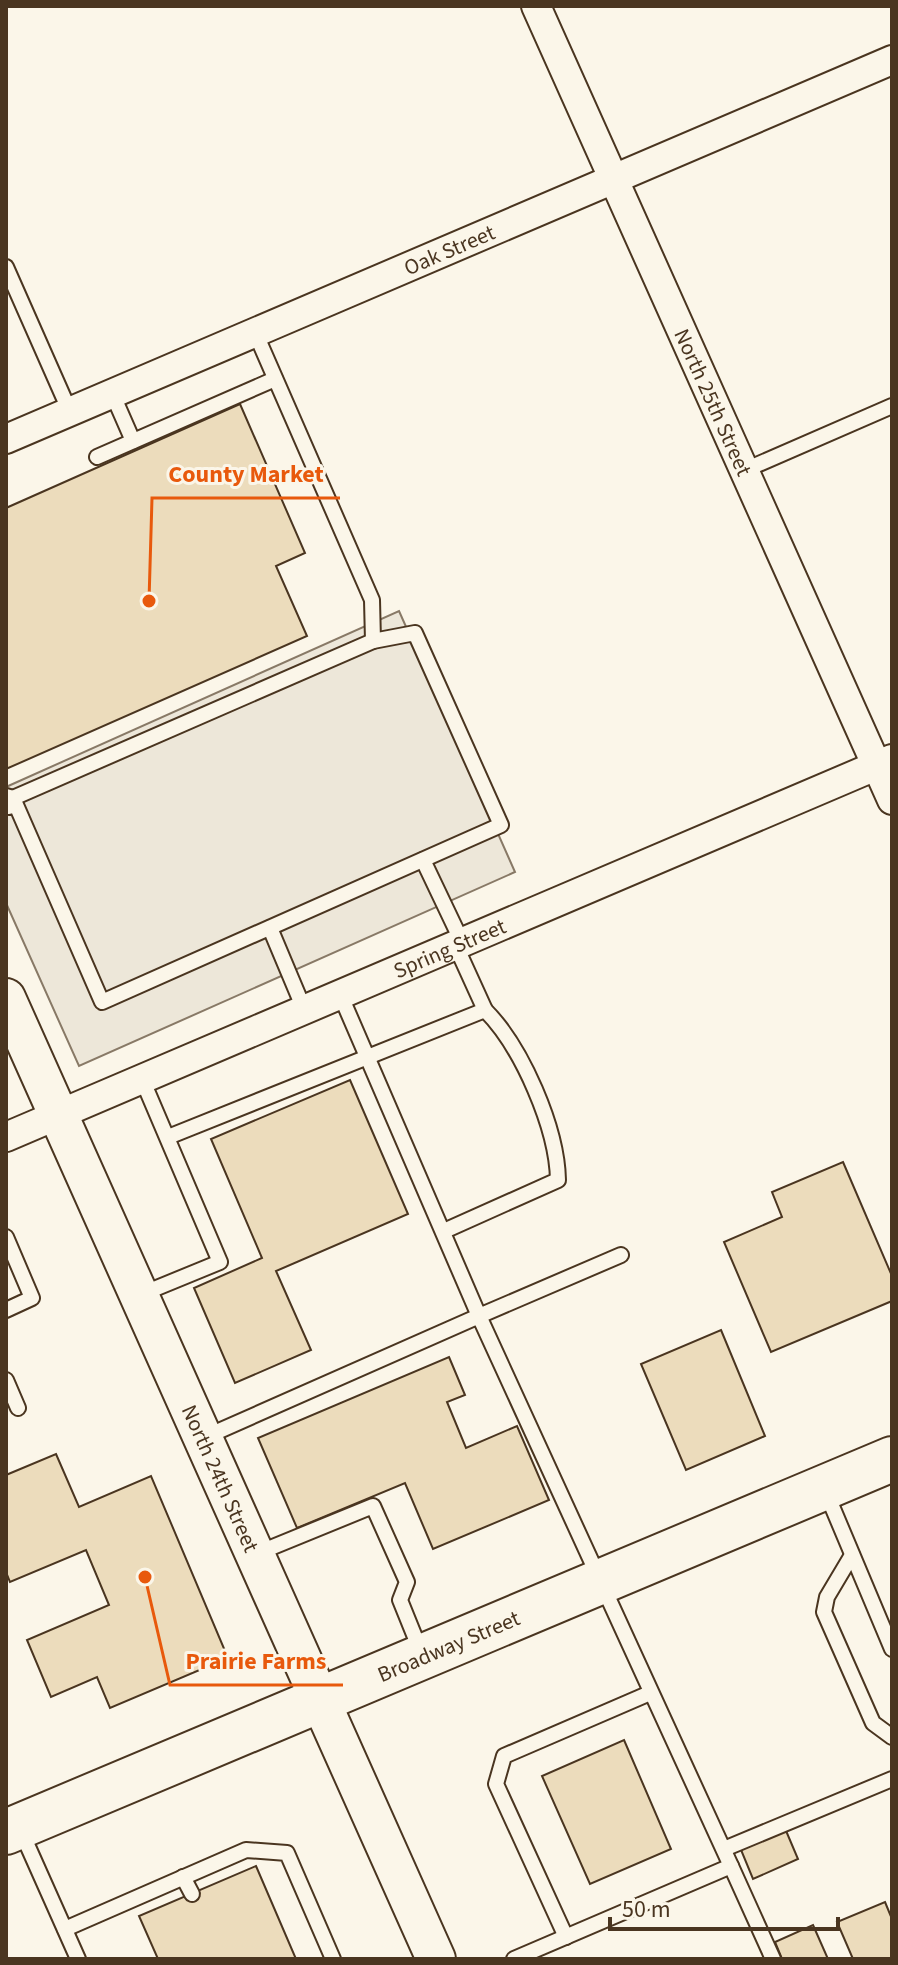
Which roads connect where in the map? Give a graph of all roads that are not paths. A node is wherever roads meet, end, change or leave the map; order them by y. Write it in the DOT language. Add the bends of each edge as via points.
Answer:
graph roads {
  1 [pos="536,6"];
  2 [pos="892,60"];
  3 [pos="614,178"];
  4 [pos="6,267"];
  5 [pos="255,332"];
  6 [pos="275,379"];
  7 [pos="112,393"];
  8 [pos="892,406"];
  9 [pos="70,412"];
  10 [pos="6,439"];
  11 [pos="133,441"];
  12 [pos="97,457"];
  13 [pos="745,470"];
  14 [pos="373,641"];
  15 [pos="884,762"];
  16 [pos="892,800"];
  17 [pos="8,801"];
  18 [pos="423,860"];
  19 [pos="270,928"];
  20 [pos="459,943"];
  21 [pos="340,994"];
  22 [pos="6,998"];
  23 [pos="304,1009"];
  24 [pos="485,1010"];
  25 [pos="366,1055"];
  26 [pos="142,1079"];
  27 [pos="58,1114"];
  28 [pos="6,1137"];
  29 [pos="168,1137"];
  30 [pos="444,1231"];
  31 [pos="6,1237"];
  32 [pos="621,1255"];
  33 [pos="139,1296"];
  34 [pos="6,1310"];
  35 [pos="479,1316"];
  36 [pos="6,1380"];
  37 [pos="18,1408"];
  38 [pos="203,1439"];
  39 [pos="892,1459"];
  40 [pos="824,1488"];
  41 [pos="254,1554"];
  42 [pos="852,1555"];
  43 [pos="600,1582"];
  44 [pos="892,1649"];
  45 [pos="423,1656"];
  46 [pos="650,1693"];
  47 [pos="319,1700"];
  48 [pos="892,1737"];
  49 [pos="892,1779"];
  50 [pos="13,1830"];
  51 [pos="724,1849"];
  52 [pos="731,1866"];
  53 [pos="183,1877"];
  54 [pos="192,1894"];
  55 [pos="65,1929"];
  56 [pos="566,1937"];
  57 [pos="428,1957"];
  58 [pos="78,1959"];
  59 [pos="333,1959"];
  60 [pos="514,1959"];
  61 [pos="773,1959"];
  1 -- 3 [label="street, North 25th Street"];
  2 -- 3 [label="street, Oak Street"];
  3 -- 5 [label="street, Oak Street"];
  3 -- 13 [label="street, North 25th Street"];
  4 -- 9 [label="lane"];
  5 -- 6 [label="lane"];
  5 -- 7 [label="street, Oak Street"];
  6 -- 11 [label="lane"];
  6 -- 14 [label="lane" via="372,600"];
  7 -- 9 [label="street, Oak Street"];
  7 -- 11 [label="lane"];
  8 -- 13 [label="lane"];
  9 -- 10 [label="street, Oak Street"];
  11 -- 12 [label="lane"];
  13 -- 15 [label="street, North 25th Street"];
  14 -- 17 [label="lane"];
  14 -- 18 [label="lane" via="415,633 501,825"];
  15 -- 16 [label="street, North 25th Street"];
  15 -- 20 [label="street, Spring Street"];
  17 -- 19 [label="lane" via="102,1002"];
  18 -- 19 [label="lane"];
  18 -- 20 [label="lane"];
  19 -- 23 [label="lane"];
  20 -- 21 [label="street, Spring Street"];
  20 -- 24 [label="lane"];
  21 -- 23 [label="street, Spring Street"];
  21 -- 25 [label="lane"];
  22 -- 27 [label="main road, North 24th Street"];
  23 -- 26 [label="street, Spring Street"];
  24 -- 25 [label="lane" via="404,1045"];
  24 -- 30 [label="lane" via="506,1031 534,1092 557,1151 558,1180"];
  25 -- 29 [label="lane"];
  25 -- 30 [label="lane"];
  26 -- 27 [label="street, Spring Street"];
  26 -- 29 [label="lane"];
  27 -- 28 [label="street, Spring Street"];
  27 -- 33 [label="main road, North 24th Street"];
  29 -- 33 [label="lane" via="220,1262"];
  30 -- 35 [label="lane"];
  31 -- 34 [label="lane" via="32,1298"];
  32 -- 35 [label="lane"];
  33 -- 38 [label="main road, North 24th Street"];
  35 -- 38 [label="lane"];
  35 -- 43 [label="lane"];
  36 -- 37 [label="lane"];
  38 -- 41 [label="main road, North 24th Street"];
  39 -- 40 [label="main road, Broadway Street"];
  40 -- 42 [label="lane"];
  40 -- 43 [label="main road, Broadway Street"];
  41 -- 45 [label="lane" via="373,1506 407,1582 400,1600"];
  41 -- 47 [label="main road, North 24th Street"];
  42 -- 44 [label="lane"];
  42 -- 48 [label="lane" via="824,1612 873,1723"];
  43 -- 45 [label="main road, Broadway Street"];
  43 -- 46 [label="lane"];
  45 -- 47 [label="main road, Broadway Street"];
  46 -- 51 [label="lane"];
  46 -- 56 [label="lane" via="504,1756 496,1784"];
  47 -- 50 [label="main road, Broadway Street"];
  47 -- 57 [label="main road, North 24th Street"];
  49 -- 51 [label="lane"];
  50 -- 55 [label="lane"];
  51 -- 52 [label="lane"];
  52 -- 56 [label="lane"];
  52 -- 61 [label="lane"];
  53 -- 54 [label="lane"];
  53 -- 55 [label="lane"];
  53 -- 59 [label="lane" via="246,1850 287,1853"];
  55 -- 58 [label="lane"];
  56 -- 60 [label="lane"];
}
